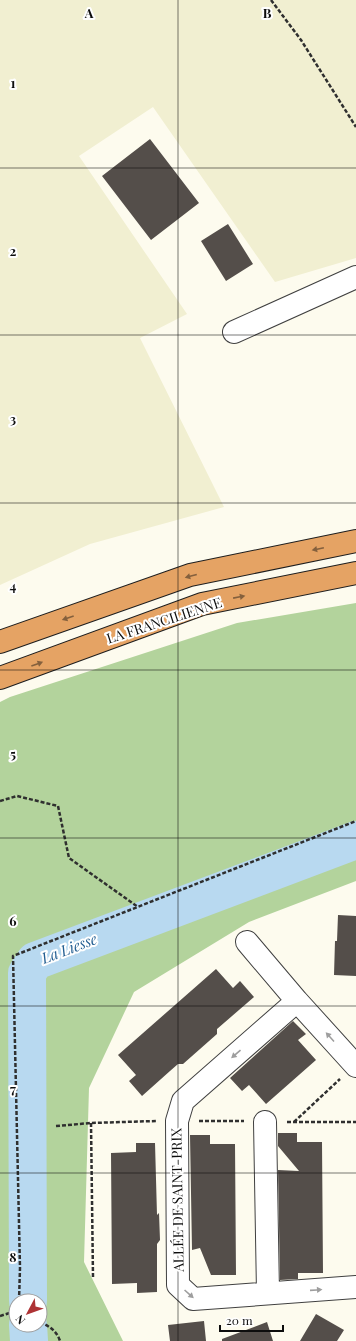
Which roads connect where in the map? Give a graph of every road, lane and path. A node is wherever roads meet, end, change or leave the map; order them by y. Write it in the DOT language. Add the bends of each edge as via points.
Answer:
graph roads {
  1 [pos="271,0"];
  2 [pos="356,127"];
  3 [pos="356,277"];
  4 [pos="234,332"];
  5 [pos="356,541"];
  6 [pos="356,573"];
  7 [pos="0,642"];
  8 [pos="0,678"];
  9 [pos="0,801"];
  10 [pos="356,821"];
  11 [pos="138,907"];
  12 [pos="247,942"];
  13 [pos="297,1001"];
  14 [pos="355,1066"];
  15 [pos="177,1121"];
  16 [pos="265,1122"];
  17 [pos="294,1122"];
  18 [pos="356,1122"];
  19 [pos="91,1123"];
  20 [pos="56,1126"];
  21 [pos="93,1277"];
  22 [pos="356,1287"];
  23 [pos="19,1293"];
  24 [pos="268,1293"];
  25 [pos="48,1326"];
  26 [pos="60,1341"];
  1 -- 2 [label="path" via="301,40"];
  3 -- 4 [label="street"];
  5 -- 7 [label="highway, one-way" via="190,575"];
  8 -- 6 [label="highway, LA FRANCILIENNE, one-way" via="202,604"];
  9 -- 11 [label="path" via="18,796 58,806 69,858"];
  10 -- 11 [label="path"];
  11 -- 23 [label="path" via="13,956"];
  12 -- 13 [label="street"];
  14 -- 13 [label="street, one-way"];
  13 -- 15 [label="street, ALLÉE DE SAINT-PRIX, one-way" via="183,1101"];
  14 -- 17 [label="path"];
  15 -- 16 [label="path"];
  15 -- 19 [label="path"];
  15 -- 24 [label="street, ALLÉE DE SAINT-PRIX, one-way" via="178,1285 193,1299"];
  16 -- 17 [label="path"];
  16 -- 24 [label="street"];
  17 -- 18 [label="path"];
  19 -- 20 [label="path"];
  19 -- 21 [label="path"];
  24 -- 22 [label="street, ALLÉE DE SAINT-PRIX, one-way"];
  25 -- 26 [label="path"];
}
